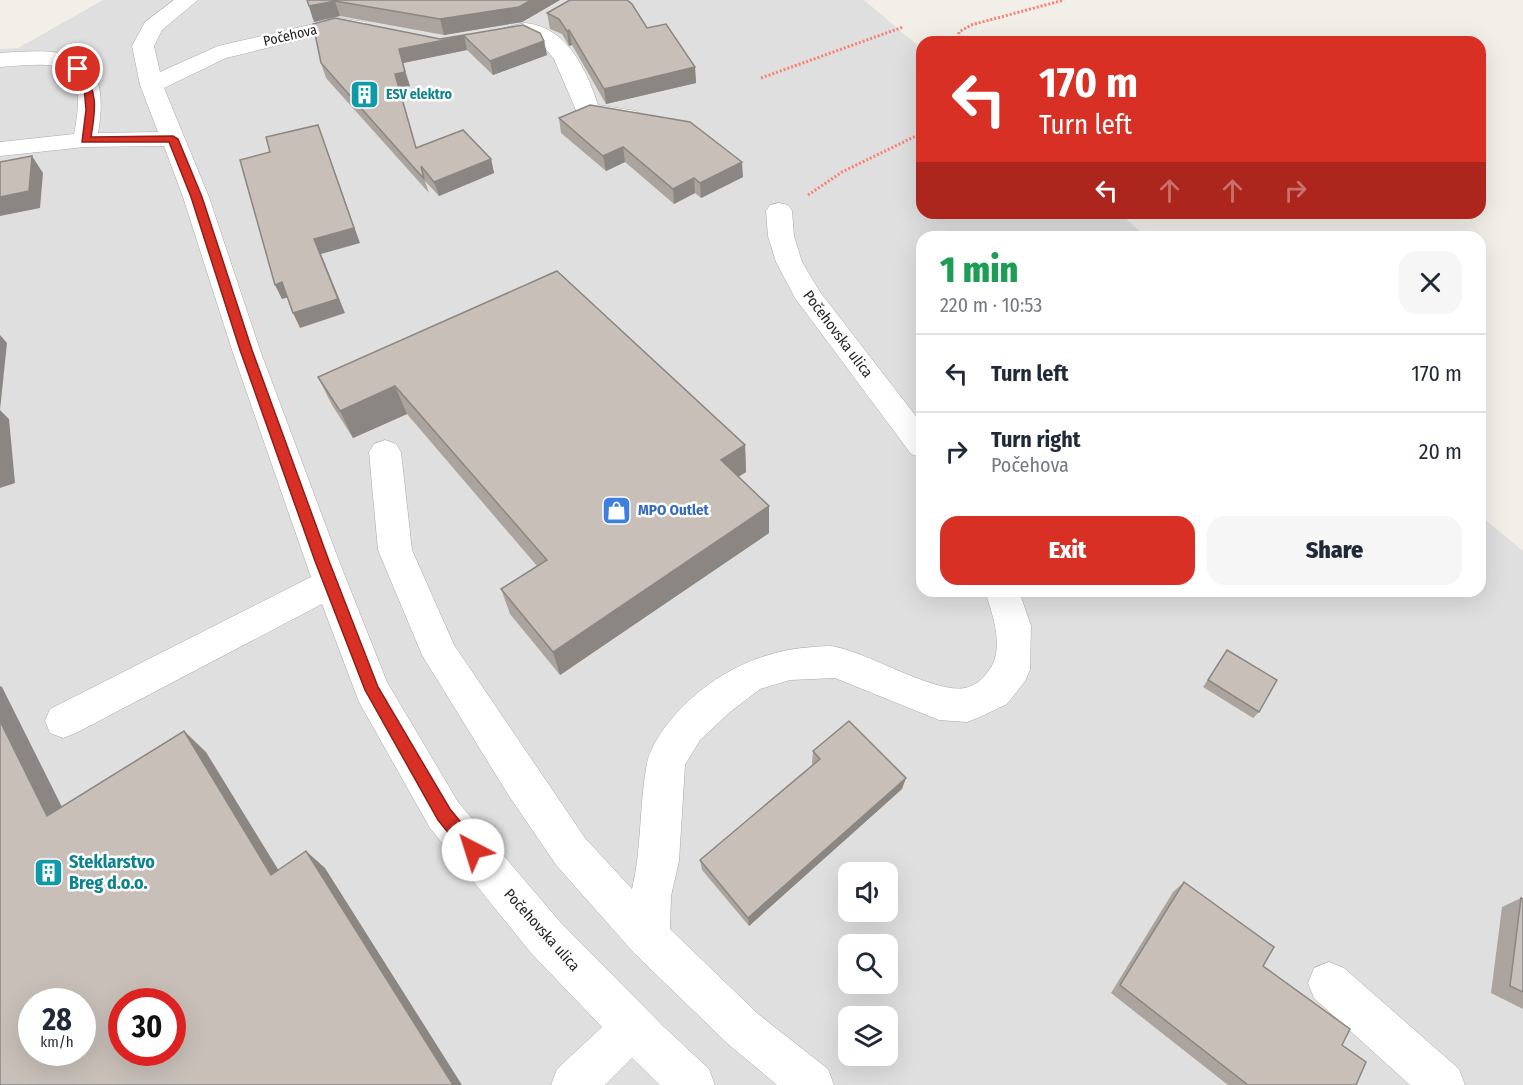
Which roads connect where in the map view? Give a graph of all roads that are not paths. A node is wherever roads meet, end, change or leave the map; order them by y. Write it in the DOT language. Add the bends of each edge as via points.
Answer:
graph roads {
  1 [pos="187,0"];
  2 [pos="377,31"];
  3 [pos="478,40"];
  4 [pos="0,60"];
  5 [pos="151,85"];
  6 [pos="638,118"];
  7 [pos="173,139"];
  8 [pos="92,140"];
  9 [pos="0,149"];
  10 [pos="779,211"];
  11 [pos="916,438"];
  12 [pos="385,452"];
  13 [pos="331,583"];
  14 [pos="1004,597"];
  15 [pos="63,721"];
  16 [pos="649,938"];
  17 [pos="1329,983"];
  18 [pos="633,1027"];
  19 [pos="573,1085"];
  20 [pos="693,1085"];
  21 [pos="812,1085"];
  22 [pos="1443,1085"];
  1 -- 5 [label="street, Počehovska ulica" via="153,27 143,46"];
  2 -- 5 [label="street, Počehova" via="340,24 312,29 218,53"];
  3 -- 6 [label="street" via="538,24 559,50 586,110"];
  4 -- 8 [label="street" via="57,58 78,69 89,86"];
  5 -- 7 [label="street, Počehovska ulica"];
  7 -- 8 [label="street"];
  7 -- 13 [label="street, Počehovska ulica"];
  8 -- 9 [label="street"];
  10 -- 11 [label="street, Počehovska ulica" via="789,262 809,298"];
  12 -- 16 [label="street" via="395,550 440,655 572,852"];
  13 -- 15 [label="street"];
  13 -- 18 [label="street, Počehovska ulica" via="372,690 444,815 546,938"];
  14 -- 16 [label="street" via="1014,626 1012,670 994,692 967,705 939,703 835,662 790,664 749,677 687,728 666,761"];
  16 -- 21 [label="street" via="743,1029"];
  17 -- 22 [label="street"];
  18 -- 19 [label="street"];
  18 -- 20 [label="street, Počehovska ulica"];
}
